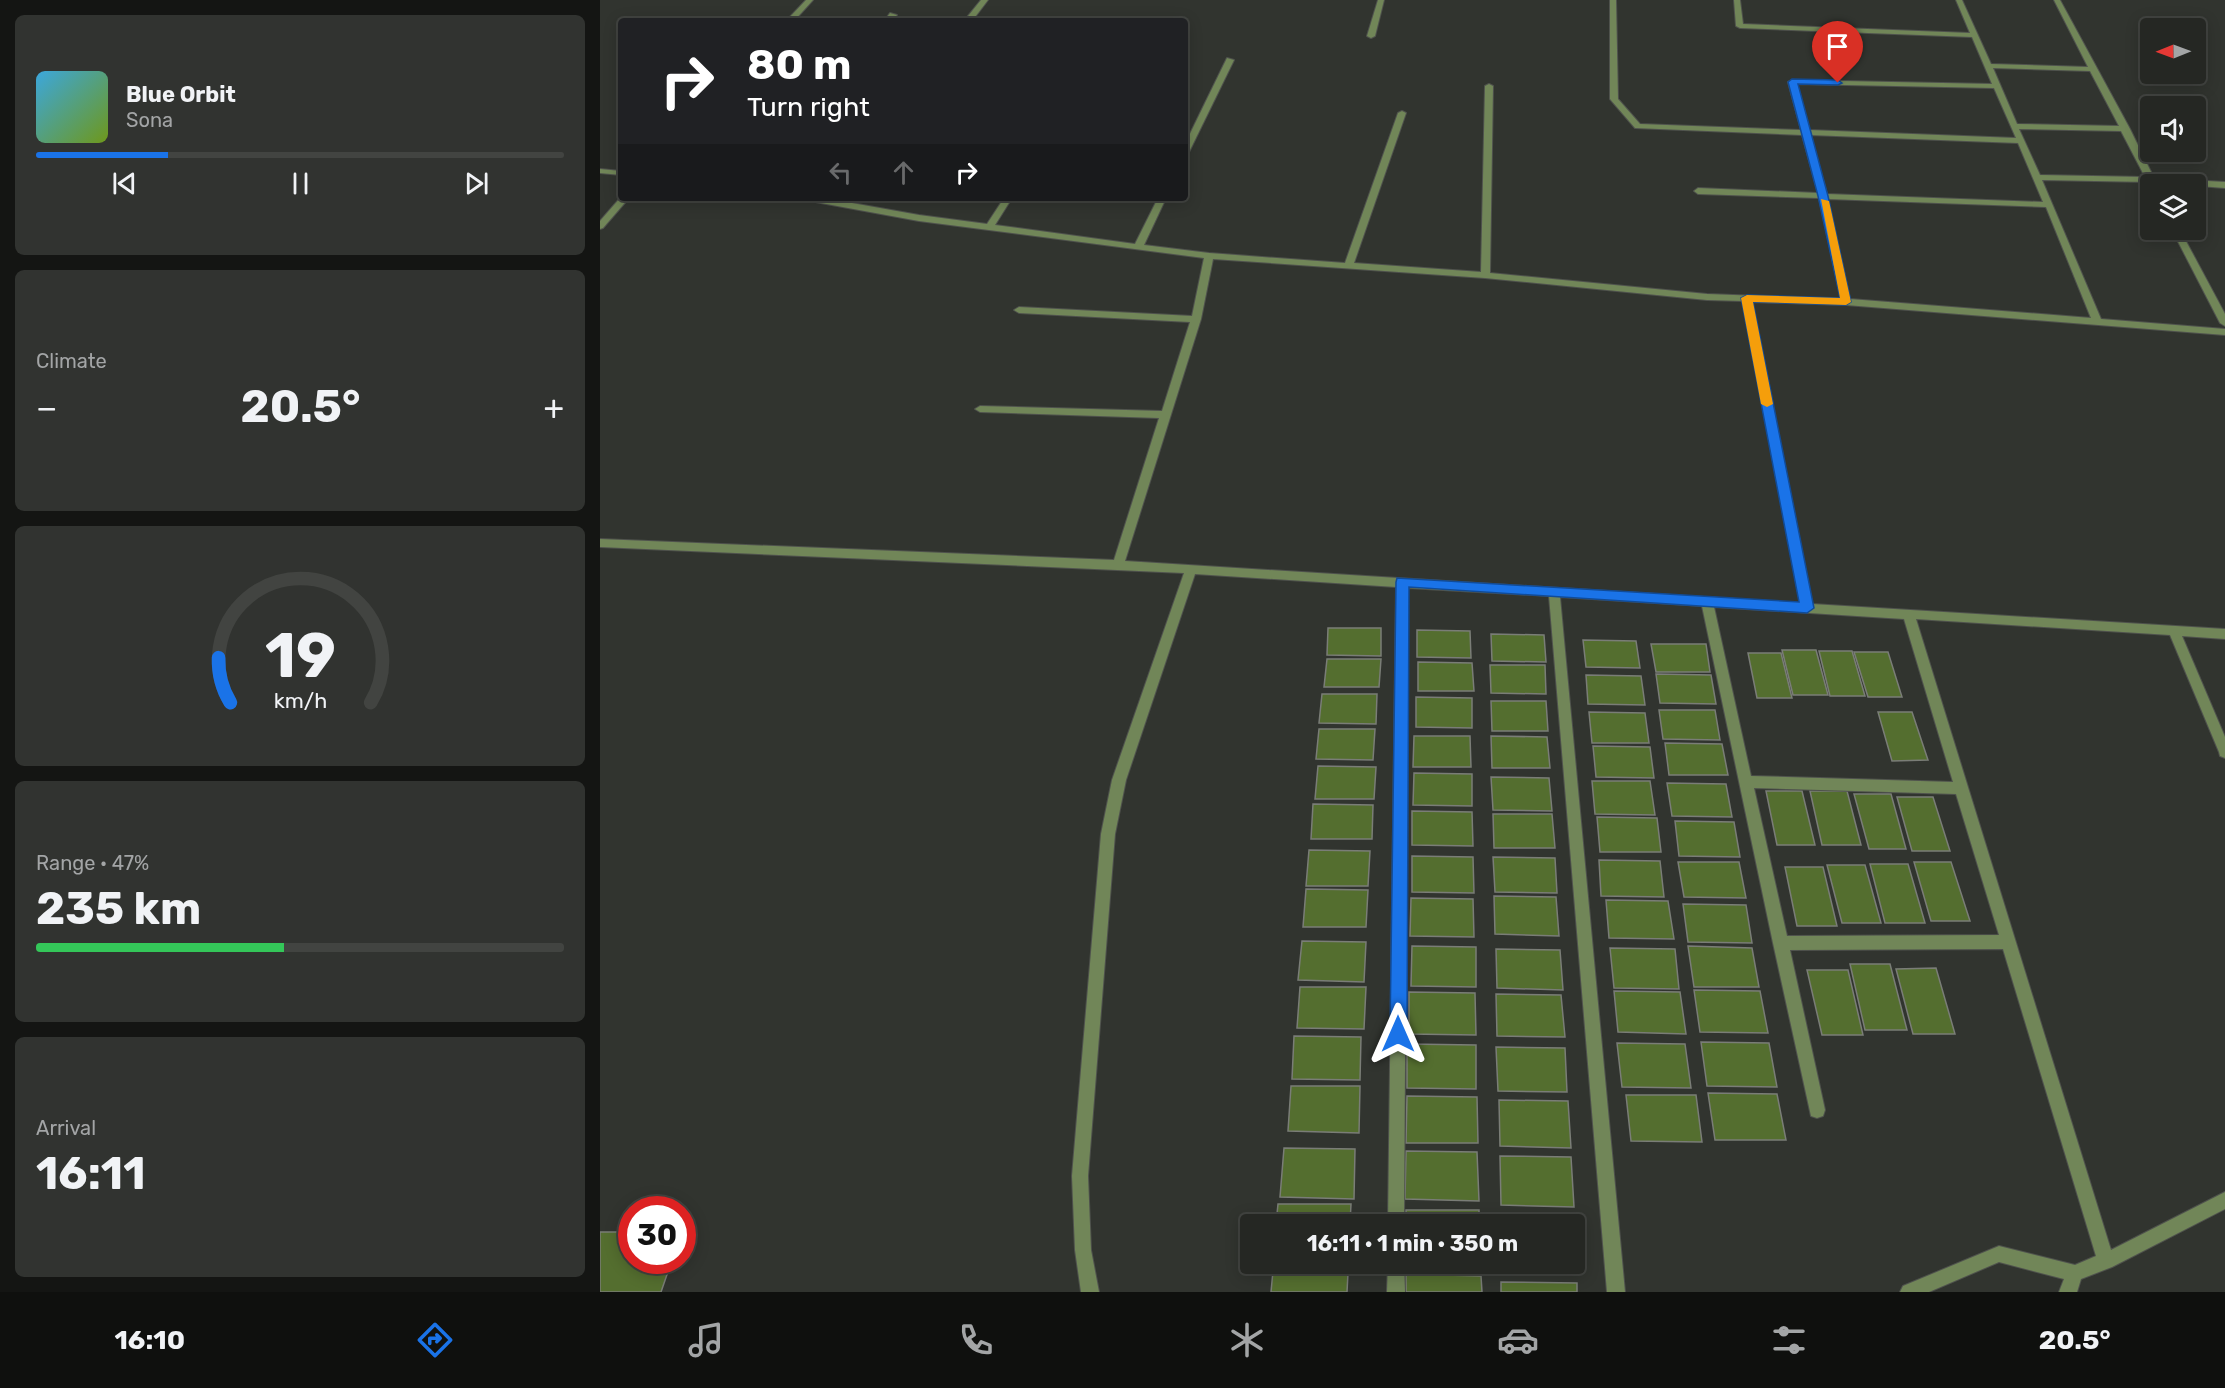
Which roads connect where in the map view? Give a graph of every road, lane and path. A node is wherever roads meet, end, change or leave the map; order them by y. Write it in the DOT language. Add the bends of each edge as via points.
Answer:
graph roads {
  1 [pos="810,0"];
  2 [pos="985,0"];
  3 [pos="1381,0"];
  4 [pos="1613,0"];
  5 [pos="1737,0"];
  6 [pos="1959,0"];
  7 [pos="2057,0"];
  8 [pos="793,18"];
  9 [pos="970,18"];
  10 [pos="1974,35"];
  11 [pos="1371,36"];
  12 [pos="1230,60"];
  13 [pos="1988,66"];
  14 [pos="2094,69"];
  15 [pos="1490,86"];
  16 [pos="1997,86"];
  17 [pos="1402,113"];
  18 [pos="2015,126"];
  19 [pos="2126,129"];
  20 [pos="1805,134"];
  21 [pos="2021,141"];
  22 [pos="1188,146"];
  23 [pos="600,171"];
  24 [pos="618,173"];
  25 [pos="2148,174"];
  26 [pos="2037,177"];
  27 [pos="2140,181"];
  28 [pos="2206,184"];
  29 [pos="2225,185"];
  30 [pos="1698,191"];
  31 [pos="1823,196"];
  32 [pos="622,201"];
  33 [pos="838,201"];
  34 [pos="1006,201"];
  35 [pos="1161,201"];
  36 [pos="2049,205"];
  37 [pos="600,226"];
  38 [pos="990,227"];
  39 [pos="2181,240"];
  40 [pos="1138,247"];
  41 [pos="1209,256"];
  42 [pos="1349,265"];
  43 [pos="1485,275"];
  44 [pos="1747,298"];
  45 [pos="1846,302"];
  46 [pos="1019,310"];
  47 [pos="1196,319"];
  48 [pos="2097,321"];
  49 [pos="2225,323"];
  50 [pos="2225,332"];
  51 [pos="980,409"];
  52 [pos="1166,415"];
  53 [pos="600,543"];
  54 [pos="1118,565"];
  55 [pos="1191,569"];
  56 [pos="1402,582"];
  57 [pos="1554,592"];
  58 [pos="1707,601"];
  59 [pos="1807,608"];
  60 [pos="1908,614"];
  61 [pos="2174,631"];
  62 [pos="2225,634"];
  63 [pos="2225,752"];
  64 [pos="1746,782"];
  65 [pos="1960,788"];
  66 [pos="2007,942"];
  67 [pos="1780,943"];
  68 [pos="1817,1110"];
  69 [pos="2225,1200"];
  70 [pos="1396,1214"];
  71 [pos="2106,1261"];
  72 [pos="2075,1273"];
  73 [pos="1396,1274"];
  74 [pos="1090,1292"];
  75 [pos="1396,1292"];
  76 [pos="1616,1292"];
  77 [pos="1909,1292"];
  78 [pos="2068,1292"];
  1 -- 8 [label="street"];
  2 -- 9 [label="street"];
  3 -- 11 [label="street"];
  4 -- 20 [label="street" via="1614,99 1638,126"];
  5 -- 10 [label="street" via="1740,26"];
  6 -- 10 [label="street"];
  7 -- 14 [label="street"];
  10 -- 13 [label="street"];
  12 -- 22 [label="street"];
  13 -- 14 [label="street"];
  13 -- 16 [label="street"];
  14 -- 19 [label="street"];
  15 -- 43 [label="street"];
  16 -- 18 [label="street"];
  16 -- 20 [label="street" via="1792,82"];
  17 -- 42 [label="street"];
  18 -- 19 [label="street"];
  18 -- 21 [label="street"];
  19 -- 25 [label="street"];
  20 -- 21 [label="street"];
  20 -- 31 [label="street"];
  21 -- 26 [label="street"];
  23 -- 24 [label="street"];
  26 -- 27 [label="street"];
  26 -- 36 [label="street"];
  28 -- 29 [label="street"];
  30 -- 31 [label="street"];
  31 -- 36 [label="street"];
  31 -- 45 [label="street"];
  32 -- 37 [label="street"];
  33 -- 38 [label="street" via="918,218"];
  34 -- 38 [label="street"];
  35 -- 40 [label="street"];
  36 -- 48 [label="street"];
  38 -- 40 [label="street"];
  39 -- 49 [label="street"];
  40 -- 41 [label="street"];
  41 -- 42 [label="street"];
  41 -- 47 [label="street"];
  42 -- 43 [label="street"];
  43 -- 44 [label="street"];
  44 -- 45 [label="street"];
  44 -- 59 [label="street"];
  45 -- 48 [label="street"];
  46 -- 47 [label="street"];
  47 -- 52 [label="street"];
  48 -- 50 [label="street"];
  51 -- 52 [label="street"];
  52 -- 54 [label="street"];
  53 -- 54 [label="street"];
  54 -- 55 [label="street"];
  55 -- 56 [label="street"];
  55 -- 74 [label="street" via="1119,780 1108,834 1080,1176 1083,1250"];
  56 -- 57 [label="street"];
  56 -- 70 [label="street"];
  57 -- 58 [label="street"];
  57 -- 76 [label="street"];
  58 -- 59 [label="street"];
  58 -- 64 [label="street"];
  59 -- 60 [label="street"];
  60 -- 61 [label="street"];
  60 -- 65 [label="street"];
  61 -- 62 [label="street"];
  61 -- 63 [label="street"];
  64 -- 65 [label="street"];
  64 -- 67 [label="street"];
  65 -- 66 [label="street"];
  66 -- 67 [label="street"];
  66 -- 71 [label="street"];
  67 -- 68 [label="street"];
  69 -- 71 [label="street"];
  71 -- 72 [label="street"];
  72 -- 77 [label="street" via="1999,1254"];
  72 -- 78 [label="street"];
  73 -- 75 [label="street"];
}
